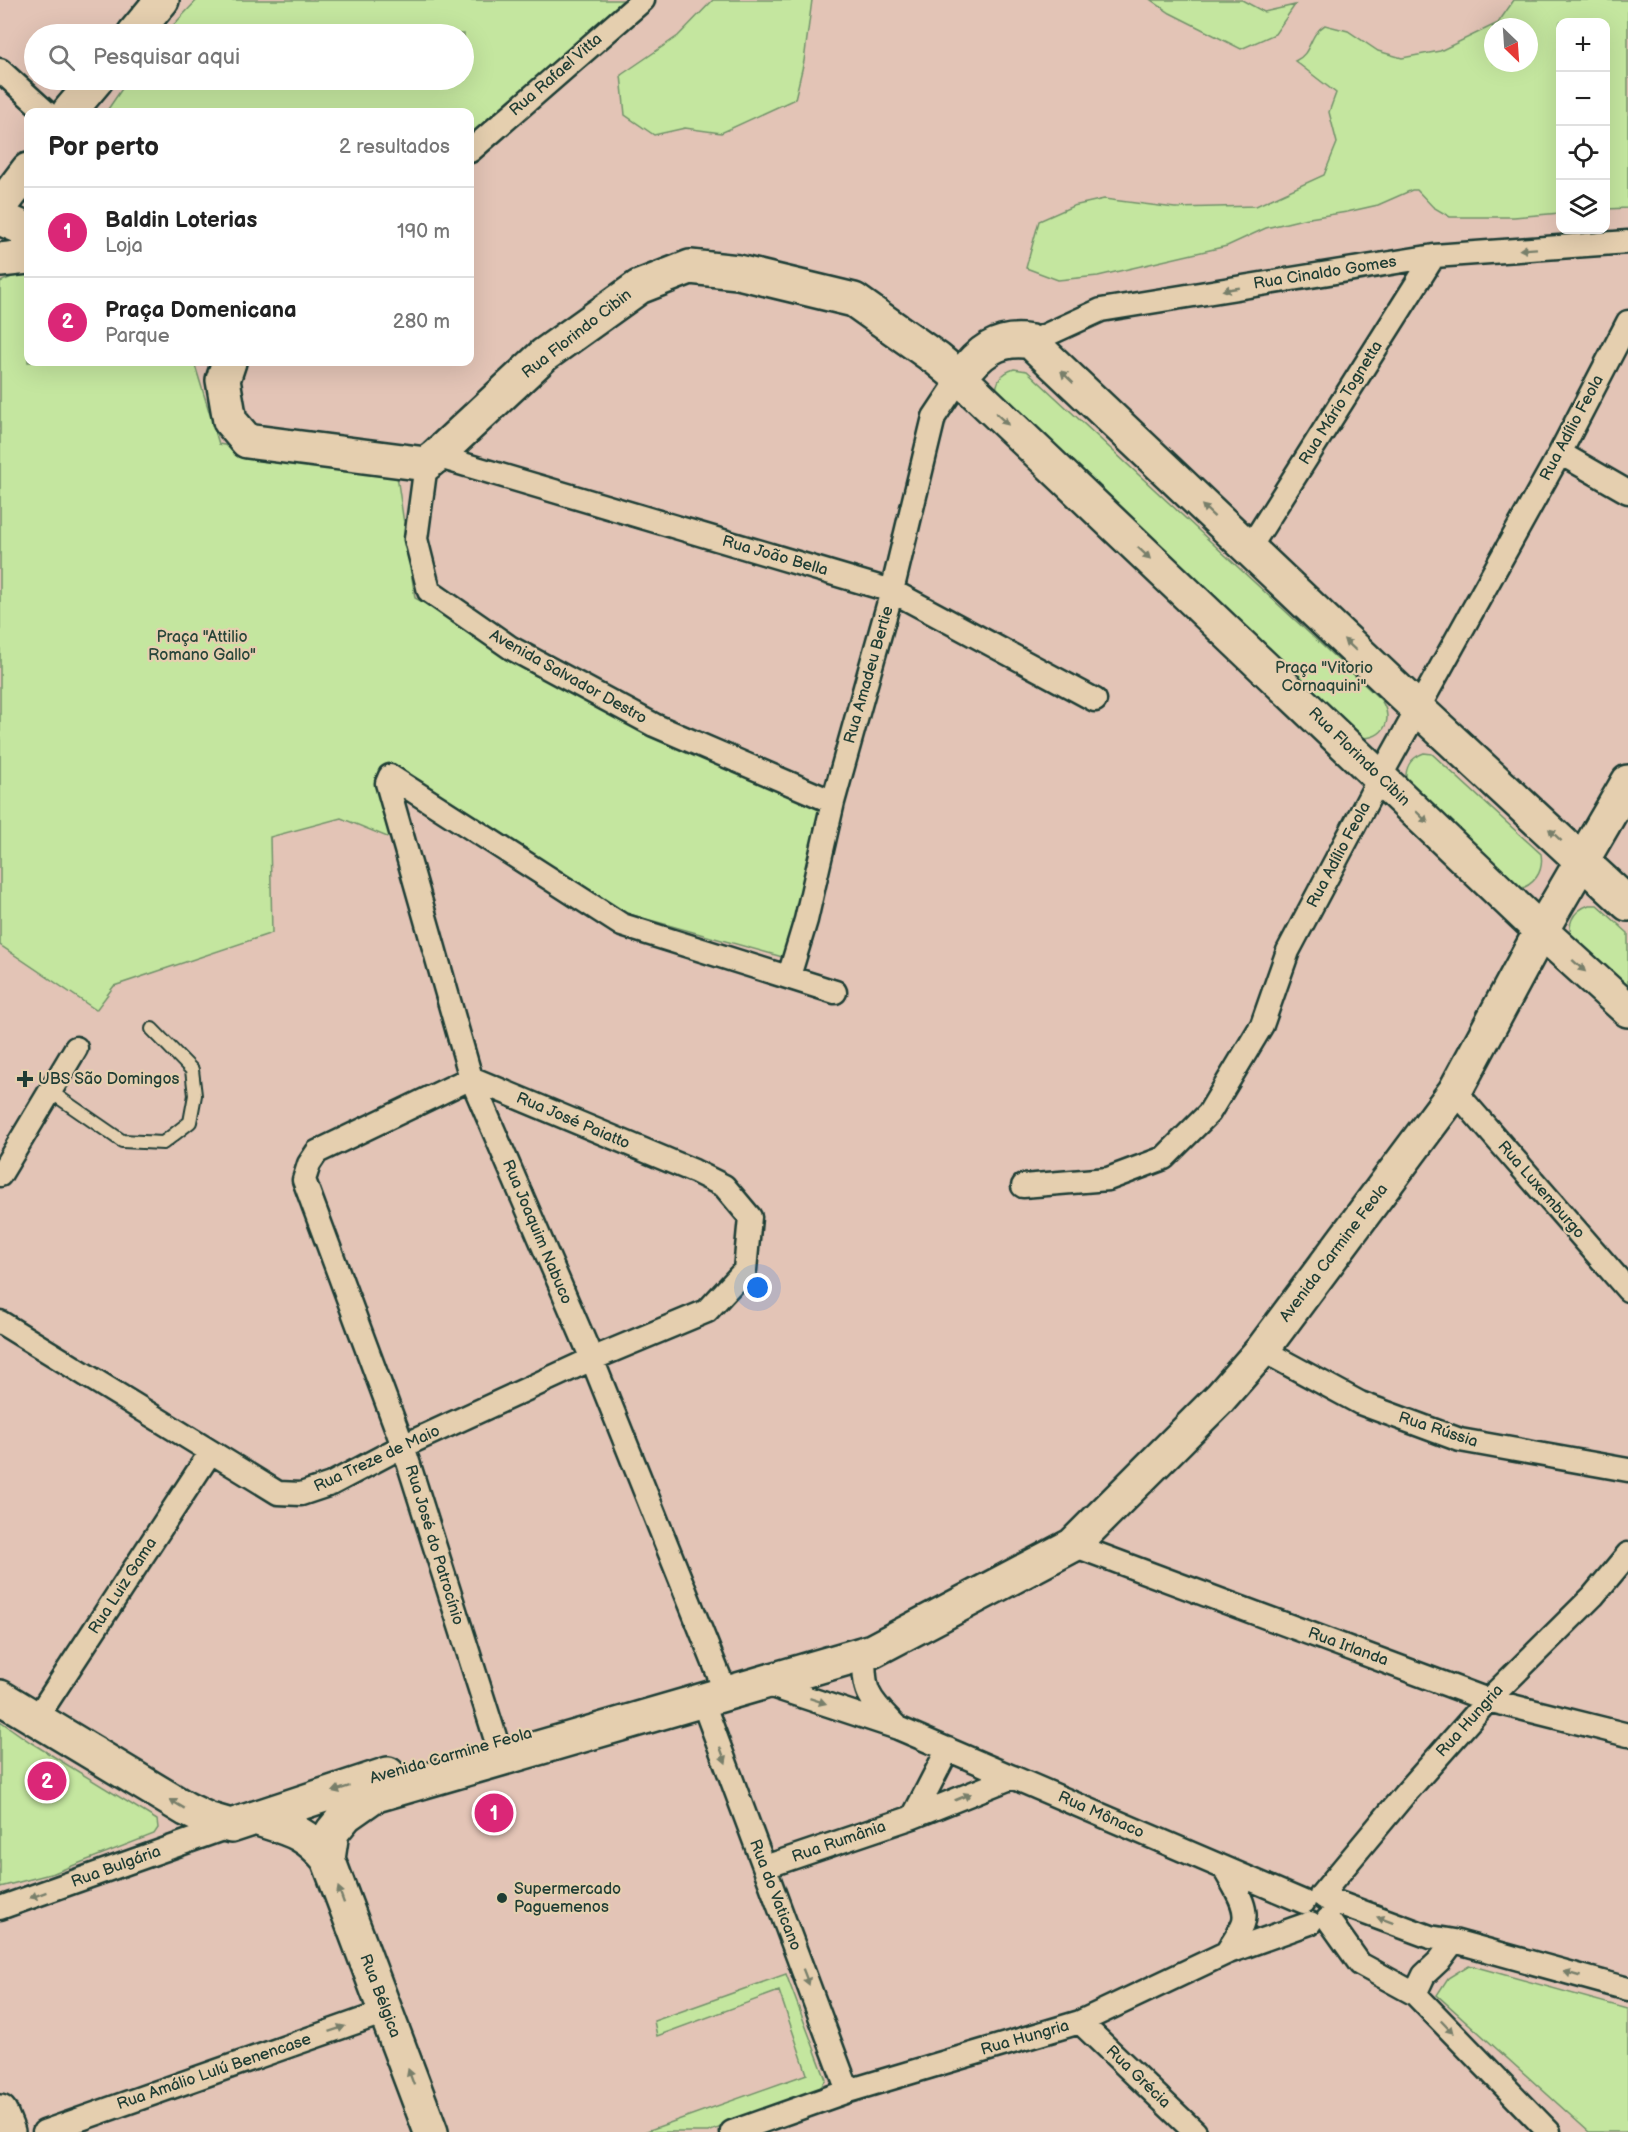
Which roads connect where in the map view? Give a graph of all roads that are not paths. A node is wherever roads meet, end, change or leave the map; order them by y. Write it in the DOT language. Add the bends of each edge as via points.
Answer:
graph roads {
  1 [pos="162,0"];
  2 [pos="643,0"];
  3 [pos="142,24"];
  4 [pos="0,70"];
  5 [pos="88,90"];
  6 [pos="41,108"];
  7 [pos="72,108"];
  8 [pos="474,148"];
  9 [pos="24,175"];
  10 [pos="0,207"];
  11 [pos="0,218"];
  12 [pos="24,228"];
  13 [pos="1628,242"];
  14 [pos="1434,256"];
  15 [pos="24,257"];
  16 [pos="0,260"];
  17 [pos="1628,322"];
  18 [pos="1031,342"];
  19 [pos="228,366"];
  20 [pos="960,378"];
  21 [pos="1560,453"];
  22 [pos="431,460"];
  23 [pos="1628,492"];
  24 [pos="1249,549"];
  25 [pos="892,591"];
  26 [pos="1095,700"];
  27 [pos="1418,709"];
  28 [pos="1380,777"];
  29 [pos="1628,782"];
  30 [pos="833,802"];
  31 [pos="1582,861"];
  32 [pos="1628,904"];
  33 [pos="1541,931"];
  34 [pos="789,976"];
  35 [pos="835,992"];
  36 [pos="1628,1011"];
  37 [pos="152,1029"];
  38 [pos="76,1048"];
  39 [pos="471,1078"];
  40 [pos="1455,1091"];
  41 [pos="51,1092"];
  42 [pos="0,1175"];
  43 [pos="1023,1186"];
  44 [pos="1628,1290"];
  45 [pos="707,1311"];
  46 [pos="0,1322"];
  47 [pos="1262,1350"];
  48 [pos="592,1359"];
  49 [pos="403,1446"];
  50 [pos="210,1452"];
  51 [pos="1628,1470"];
  52 [pos="1073,1545"];
  53 [pos="1628,1554"];
  54 [pos="928,1621"];
  55 [pos="864,1653"];
  56 [pos="762,1683"];
  57 [pos="711,1689"];
  58 [pos="0,1697"];
  59 [pos="1488,1700"];
  60 [pos="36,1719"];
  61 [pos="898,1728"];
  62 [pos="1628,1735"];
  63 [pos="496,1743"];
  64 [pos="948,1749"];
  65 [pos="1013,1777"];
  66 [pos="913,1817"];
  67 [pos="243,1822"];
  68 [pos="328,1859"];
  69 [pos="765,1867"];
  70 [pos="1225,1870"];
  71 [pos="1318,1907"];
  72 [pos="0,1908"];
  73 [pos="1454,1941"];
  74 [pos="1226,1953"];
  75 [pos="1628,1989"];
  76 [pos="1415,1994"];
  77 [pos="385,2012"];
  78 [pos="1080,2022"];
  79 [pos="849,2091"];
  80 [pos="0,2112"];
  81 [pos="8,2132"];
  82 [pos="44,2132"];
  83 [pos="431,2132"];
  84 [pos="732,2132"];
  85 [pos="1195,2132"];
  86 [pos="1549,2132"];
  1 -- 3 [label="main road"];
  2 -- 8 [label="street, Rua Rafael Vitta"];
  4 -- 6 [label="street"];
  5 -- 7 [label="main road"];
  9 -- 10 [label="main road"];
  11 -- 12 [label="main road"];
  13 -- 14 [label="street, Rua Cinaldo Gomes, one-way"];
  14 -- 18 [label="street, Rua Cinaldo Gomes, one-way" via="1101,310"];
  14 -- 24 [label="street, Rua Mário Tognetta"];
  15 -- 16 [label="main road"];
  17 -- 21 [label="street, Rua Adílio Feola"];
  18 -- 20 [label="main road" via="1015,339 999,344 973,360"];
  24 -- 18 [label="main road, one-way"];
  19 -- 22 [label="main road" via="223,380 230,421 247,441"];
  20 -- 22 [label="main road, Rua Florindo Cibin" via="854,300 738,272 690,267 639,287 544,355"];
  20 -- 25 [label="street, Rua Amadeu Bertie" via="934,417"];
  20 -- 28 [label="main road, Rua Florindo Cibin, one-way"];
  21 -- 23 [label="street"];
  21 -- 27 [label="street, Rua Adílio Feola"];
  22 -- 25 [label="street, Rua João Bella"];
  22 -- 30 [label="street, Avenida Salvador Destro" via="416,539 429,591 511,648 654,725"];
  27 -- 24 [label="main road, one-way"];
  25 -- 26 [label="street, Rua João Bella"];
  25 -- 30 [label="street, Rua Amadeu Bertie"];
  27 -- 28 [label="street, Rua Adílio Feola"];
  31 -- 27 [label="main road, one-way"];
  28 -- 33 [label="main road, Rua Florindo Cibin, one-way"];
  28 -- 43 [label="street, Rua Adílio Feola" via="1288,951 1262,1025 1209,1113 1164,1158 1108,1179"];
  29 -- 31 [label="main road, Avenida Carmine Feola"];
  30 -- 34 [label="street, Rua Amadeu Bertie"];
  31 -- 32 [label="main road"];
  31 -- 33 [label="main road, Avenida Carmine Feola"];
  33 -- 36 [label="main road, Rua Florindo Cibin, one-way"];
  33 -- 40 [label="main road, Avenida Carmine Feola"];
  34 -- 35 [label="street"];
  34 -- 39 [label="street, Rua Joaquim Nabuco" via="622,925 390,776 387,783"];
  37 -- 41 [label="lane" via="192,1070 195,1095 190,1122 163,1143 122,1141"];
  38 -- 41 [label="street"];
  39 -- 45 [label="street, Rua José Paiatto" via="724,1186 750,1217 745,1270"];
  39 -- 48 [label="street, Rua Joaquim Nabuco"];
  39 -- 49 [label="street, Rua José do Patrocínio" via="317,1152 303,1180"];
  40 -- 44 [label="street, Rua Luxemburgo"];
  40 -- 47 [label="main road, Avenida Carmine Feola"];
  41 -- 42 [label="street"];
  45 -- 48 [label="street, Rua Treze de Maio"];
  46 -- 50 [label="street, Rua Treze de Maio"];
  47 -- 51 [label="street, Rua Rússia" via="1360,1403 1460,1440"];
  47 -- 52 [label="main road, Avenida Carmine Feola" via="1220,1398"];
  48 -- 49 [label="street, Rua Treze de Maio"];
  48 -- 57 [label="street, Rua Joaquim Nabuco"];
  49 -- 50 [label="street, Rua Treze de Maio" via="331,1484 301,1494 278,1493"];
  49 -- 63 [label="street, Rua José do Patrocínio"];
  50 -- 60 [label="street, Rua Luiz Gama"];
  52 -- 54 [label="main road, Avenida Carmine Feola"];
  52 -- 59 [label="street, Rua Irlanda"];
  53 -- 59 [label="street, Rua Hungria" via="1593,1596"];
  54 -- 55 [label="main road, Avenida Carmine Feola"];
  54 -- 57 [label="main road, Avenida Carmine Feola" via="865,1632"];
  55 -- 56 [label="main road, Avenida Carmine Feola"];
  55 -- 61 [label="street, Rua Mônaco" via="866,1691"];
  56 -- 57 [label="main road, Avenida Carmine Feola"];
  56 -- 61 [label="street, Rua Mônaco, one-way"];
  57 -- 63 [label="main road, Avenida Carmine Feola"];
  57 -- 68 [label="main road, Avenida Carmine Feola" via="374,1796 346,1815 332,1832"];
  57 -- 69 [label="street, Rua do Vaticano, one-way"];
  58 -- 60 [label="main road"];
  59 -- 62 [label="street, Rua Irlanda"];
  59 -- 71 [label="street, Rua Hungria" via="1404,1795"];
  67 -- 60 [label="main road, one-way" via="207,1819 186,1809"];
  61 -- 64 [label="street, Rua Mônaco"];
  63 -- 67 [label="main road, Avenida Carmine Feola, one-way"];
  64 -- 65 [label="street, Rua Mônaco"];
  64 -- 66 [label="street"];
  66 -- 65 [label="street, Rua Rumânia, one-way"];
  65 -- 70 [label="street, Rua Mônaco"];
  66 -- 69 [label="street, Rua Rumânia"];
  67 -- 68 [label="main road, Rua Bélgica" via="302,1834"];
  67 -- 72 [label="street, Rua Bulgária, one-way"];
  77 -- 68 [label="main road, Rua Bélgica, one-way"];
  69 -- 79 [label="street, Rua do Vaticano, one-way"];
  70 -- 71 [label="street, Rua Mônaco"];
  70 -- 74 [label="street" via="1245,1915"];
  73 -- 71 [label="street, Rua Mônaco, one-way"];
  71 -- 74 [label="street, Rua Hungria"];
  71 -- 76 [label="street" via="1360,1964"];
  75 -- 73 [label="street, Rua Mônaco, one-way"];
  73 -- 76 [label="street" via="1424,1975"];
  74 -- 78 [label="street, Rua Hungria"];
  76 -- 86 [label="street, one-way"];
  82 -- 77 [label="street, Rua Amálio Lulú Benencase, one-way"];
  83 -- 77 [label="main road, Rua Bélgica, one-way"];
  78 -- 79 [label="street, Rua Hungria"];
  78 -- 85 [label="street, Rua Grécia"];
  79 -- 84 [label="street, Rua Hungria"];
  80 -- 81 [label="main road"];
}
